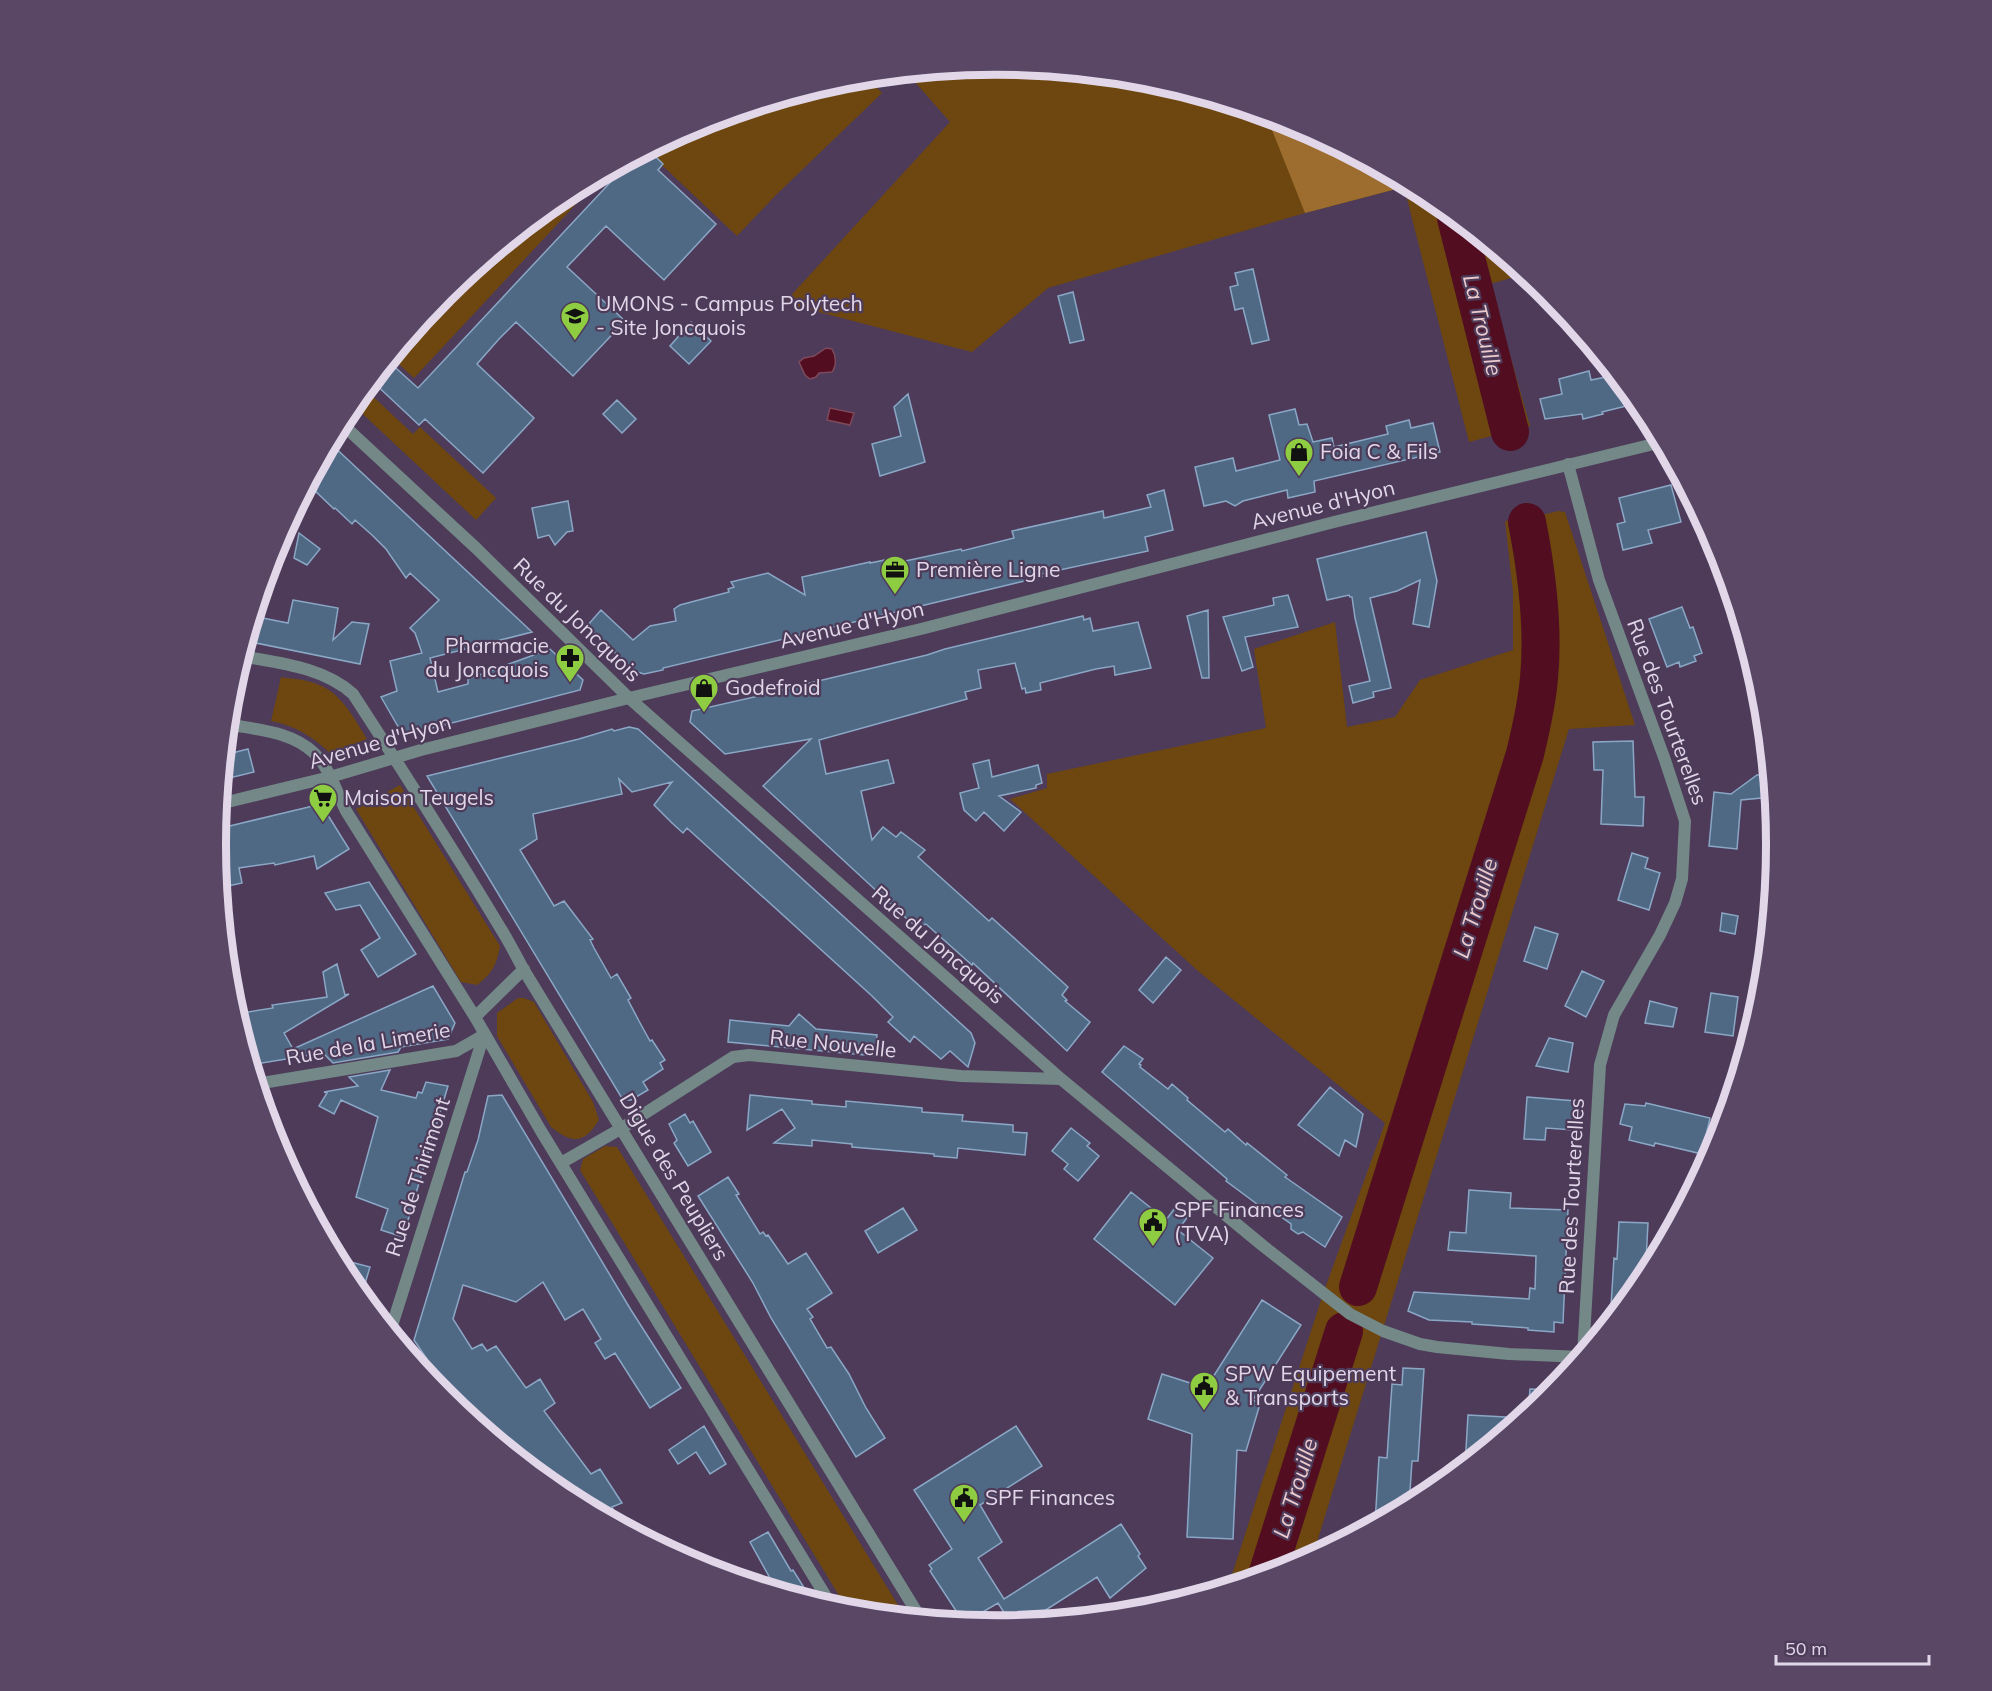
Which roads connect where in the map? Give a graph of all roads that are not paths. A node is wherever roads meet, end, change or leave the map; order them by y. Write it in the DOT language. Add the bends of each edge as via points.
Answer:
graph roads {
  1 [pos="347,430"];
  2 [pos="1653,444"];
  3 [pos="1568,464"];
  4 [pos="249,658"];
  5 [pos="629,698"];
  6 [pos="235,725"];
  7 [pos="393,756"];
  8 [pos="330,777"];
  9 [pos="227,802"];
  10 [pos="524,969"];
  11 [pos="474,1017"];
  12 [pos="484,1035"];
  13 [pos="1061,1079"];
  14 [pos="263,1083"];
  15 [pos="622,1128"];
  16 [pos="561,1163"];
  17 [pos="392,1324"];
  18 [pos="1584,1343"];
  19 [pos="1573,1356"];
  20 [pos="826,1597"];
  21 [pos="916,1611"];
  1 -- 5 [label="street, Rue du Joncquois" via="476,548"];
  2 -- 3 [label="street, Avenue d'Hyon"];
  3 -- 5 [label="street, Avenue d'Hyon" via="921,629"];
  3 -- 18 [label="street, Rue des Tourterelles" via="1599,580 1685,821 1682,879 1675,903 1614,1015 1600,1065"];
  4 -- 7 [label="street, Digue des Peupliers" via="297,667 340,682"];
  5 -- 7 [label="street, Avenue d'Hyon"];
  5 -- 13 [label="street, Rue du Joncquois"];
  6 -- 8 [label="street" via="299,741 316,754"];
  7 -- 8 [label="street, Avenue d'Hyon"];
  7 -- 10 [label="street, Digue des Peupliers"];
  8 -- 9 [label="street, Avenue d'Hyon"];
  8 -- 11 [label="street" via="346,811"];
  10 -- 11 [label="street"];
  10 -- 15 [label="street, Digue des Peupliers"];
  11 -- 12 [label="street"];
  12 -- 14 [label="street, Rue de la Limerie" via="456,1051"];
  12 -- 16 [label="street"];
  12 -- 17 [label="street, Rue de Thirimont"];
  13 -- 15 [label="street, Rue Nouvelle" via="961,1076 749,1055 733,1057"];
  13 -- 19 [label="street, Rue du Joncquois" via="1332,1301 1375,1328 1437,1347"];
  15 -- 16 [label="street, Rue Nouvelle"];
  15 -- 21 [label="street, Digue des Peupliers"];
  16 -- 20 [label="street"];
}
